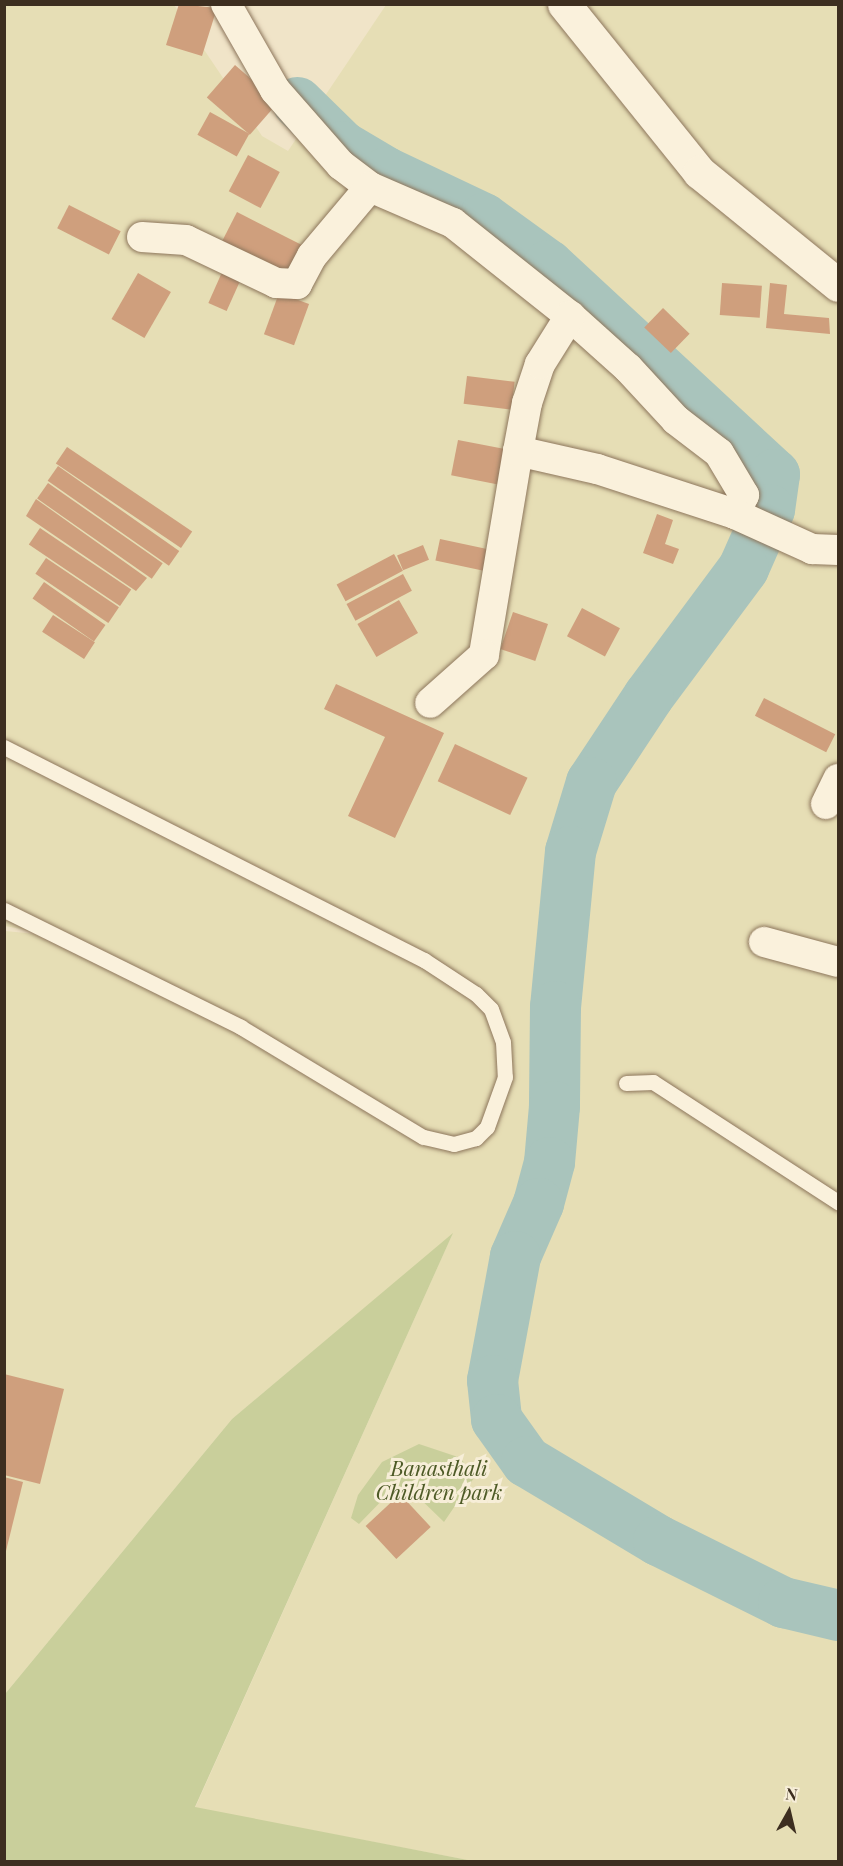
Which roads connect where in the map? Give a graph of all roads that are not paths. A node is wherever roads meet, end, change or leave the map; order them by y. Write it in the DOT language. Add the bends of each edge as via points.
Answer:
graph roads {
  1 [pos="226,4"];
  2 [pos="564,4"];
  3 [pos="370,187"];
  4 [pos="142,237"];
  5 [pos="838,285"];
  6 [pos="570,316"];
  7 [pos="518,451"];
  8 [pos="735,514"];
  9 [pos="838,550"];
  10 [pos="430,703"];
  11 [pos="4,747"];
  12 [pos="4,910"];
  13 [pos="764,942"];
  14 [pos="838,962"];
  15 [pos="626,1083"];
  16 [pos="838,1202"];
  1 -- 3 [label="street" via="275,90 311,135"];
  2 -- 5 [label="street" via="699,172"];
  3 -- 4 [label="street" via="312,256 297,284 276,283 186,240"];
  3 -- 6 [label="street" via="453,224"];
  6 -- 7 [label="street" via="540,364 527,403"];
  6 -- 8 [label="street" via="628,368 676,420 719,453 744,495"];
  7 -- 8 [label="street" via="597,469"];
  7 -- 10 [label="street" via="484,655"];
  8 -- 9 [label="street" via="812,549"];
  11 -- 12 [label="lane" via="453,976 491,1009 503,1042 505,1077 487,1127 476,1138 454,1144 423,1137 241,1027"];
  13 -- 14 [label="street"];
  15 -- 16 [label="lane" via="653,1082"];
}
